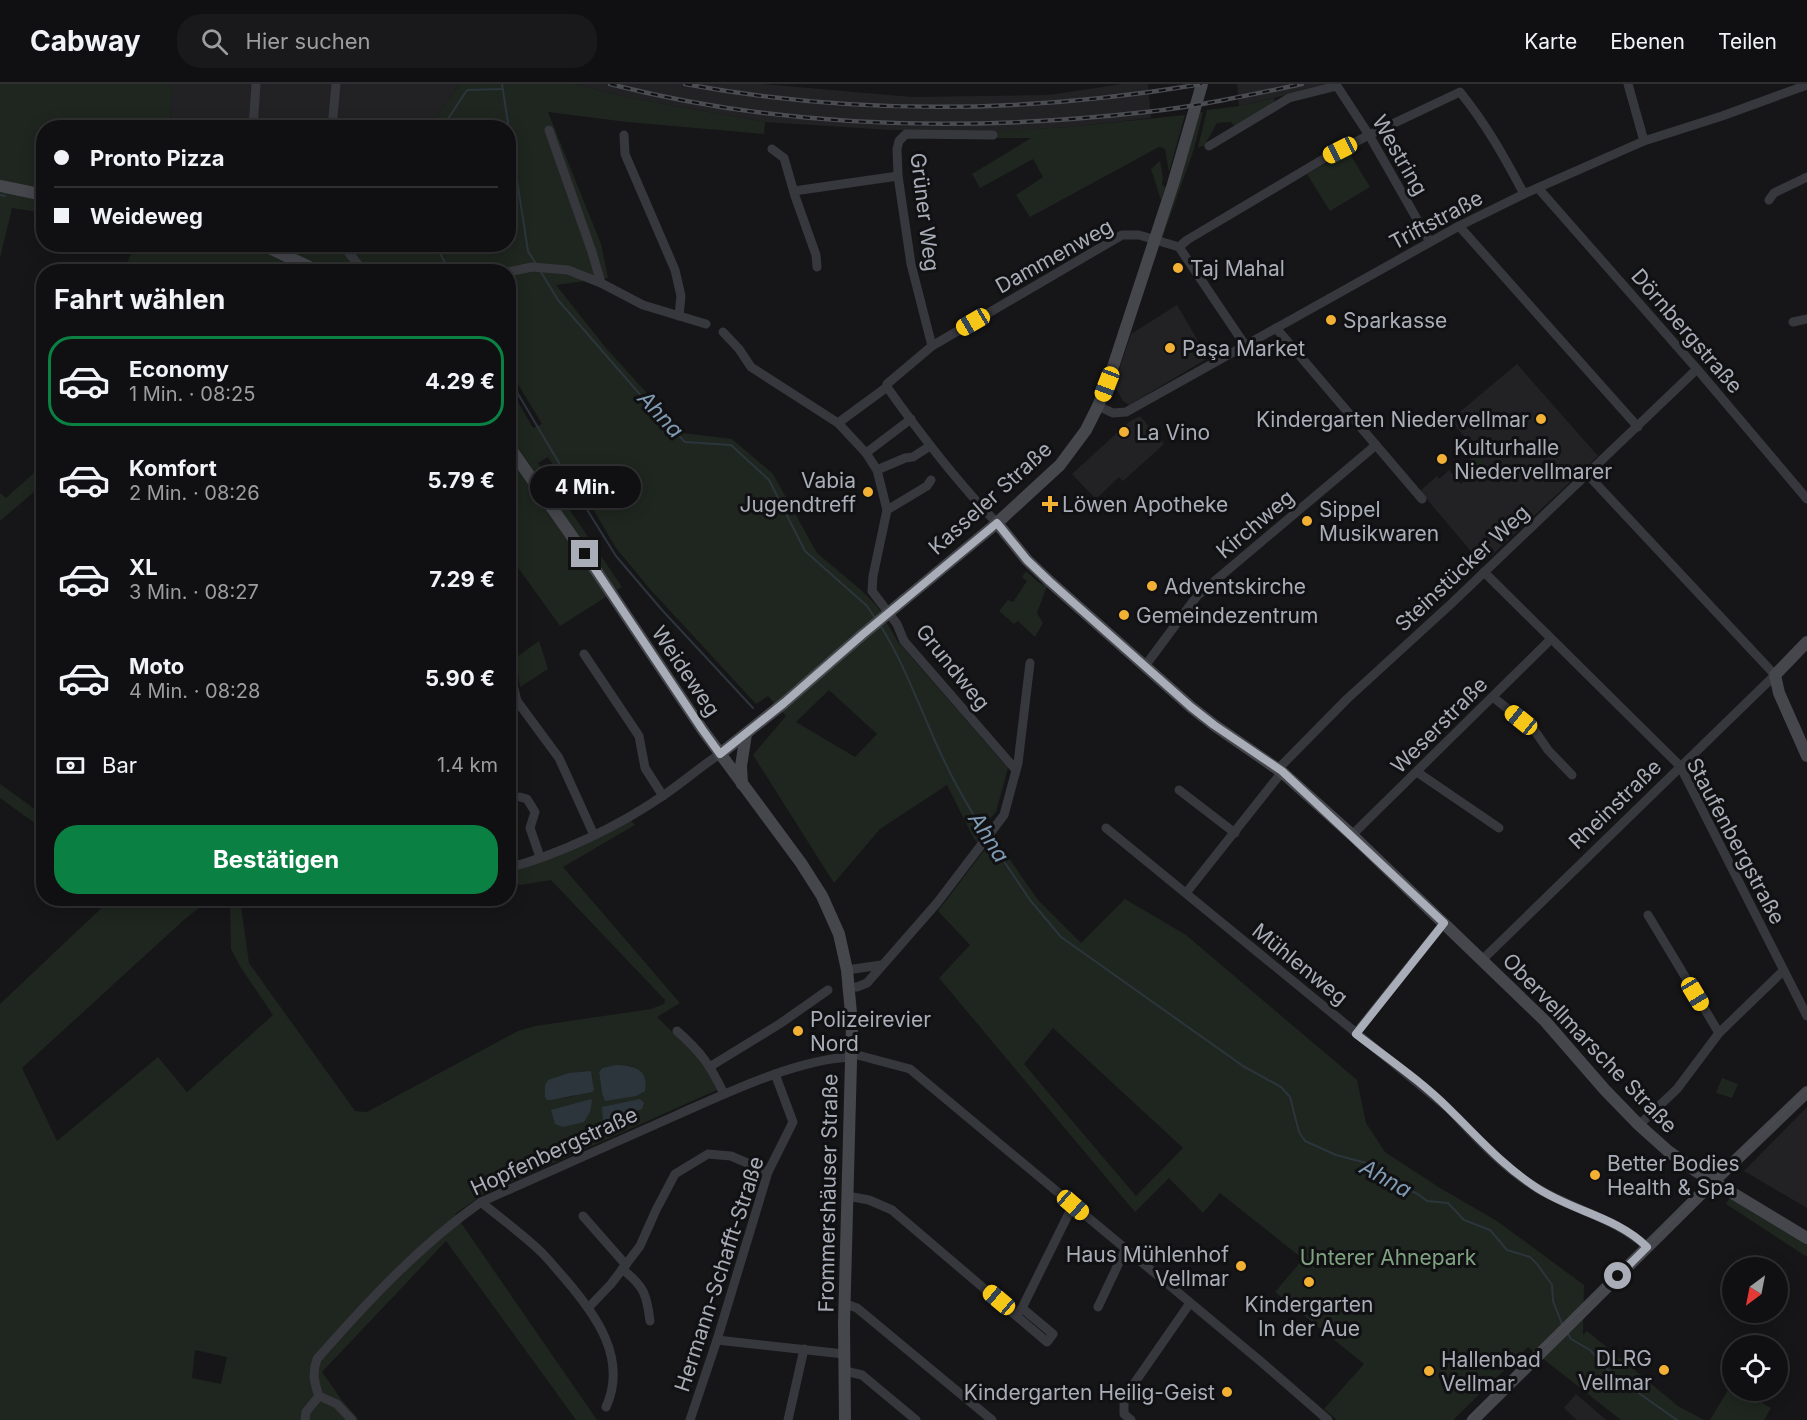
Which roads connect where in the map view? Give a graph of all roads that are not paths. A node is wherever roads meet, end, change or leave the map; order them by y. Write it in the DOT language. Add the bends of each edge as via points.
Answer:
graph roads {
  1 [pos="256,84"];
  2 [pos="336,84"];
  3 [pos="1202,84"];
  4 [pos="1628,84"];
  5 [pos="1341,85"];
  6 [pos="1807,85"];
  7 [pos="1794,87"];
  8 [pos="254,120"];
  9 [pos="333,120"];
  10 [pos="549,130"];
  11 [pos="624,135"];
  12 [pos="993,135"];
  13 [pos="1369,135"];
  14 [pos="1644,141"];
  15 [pos="1209,146"];
  16 [pos="772,149"];
  17 [pos="898,176"];
  18 [pos="1807,177"];
  19 [pos="0,186"];
  20 [pos="1539,188"];
  21 [pos="794,191"];
  22 [pos="36,194"];
  23 [pos="1524,194"];
  24 [pos="1769,200"];
  25 [pos="1459,226"];
  26 [pos="1154,239"];
  27 [pos="1430,242"];
  28 [pos="1179,247"];
  29 [pos="278,252"];
  30 [pos="348,252"];
  31 [pos="303,264"];
  32 [pos="358,264"];
  33 [pos="817,267"];
  34 [pos="516,270"];
  35 [pos="601,283"];
  36 [pos="679,316"];
  37 [pos="1807,319"];
  38 [pos="1793,322"];
  39 [pos="706,324"];
  40 [pos="1276,328"];
  41 [pos="723,332"];
  42 [pos="1245,345"];
  43 [pos="932,346"];
  44 [pos="1697,369"];
  45 [pos="887,386"];
  46 [pos="1098,406"];
  47 [pos="911,419"];
  48 [pos="838,423"];
  49 [pos="1638,427"];
  50 [pos="1376,445"];
  51 [pos="930,446"];
  52 [pos="866,453"];
  53 [pos="516,457"];
  54 [pos="877,470"];
  55 [pos="1587,474"];
  56 [pos="931,480"];
  57 [pos="1422,499"];
  58 [pos="1807,499"];
  59 [pos="887,510"];
  60 [pos="997,523"];
  61 [pos="1484,572"];
  62 [pos="1551,639"];
  63 [pos="1807,642"];
  64 [pos="585,654"];
  65 [pos="1030,663"];
  66 [pos="1145,666"];
  67 [pos="1775,675"];
  68 [pos="516,697"];
  69 [pos="1493,697"];
  70 [pos="517,701"];
  71 [pos="746,734"];
  72 [pos="720,754"];
  73 [pos="1807,756"];
  74 [pos="1680,766"];
  75 [pos="1016,770"];
  76 [pos="1280,770"];
  77 [pos="1417,772"];
  78 [pos="1572,775"];
  79 [pos="742,784"];
  80 [pos="1179,790"];
  81 [pos="663,795"];
  82 [pos="520,796"];
  83 [pos="1106,828"];
  84 [pos="1499,828"];
  85 [pos="1235,833"];
  86 [pos="594,835"];
  87 [pos="1352,835"];
  88 [pos="540,858"];
  89 [pos="516,866"];
  90 [pos="1186,892"];
  91 [pos="1648,915"];
  92 [pos="1444,923"];
  93 [pos="1482,960"];
  94 [pos="881,965"];
  95 [pos="847,970"];
  96 [pos="1783,971"];
  97 [pos="847,987"];
  98 [pos="828,990"];
  99 [pos="1807,1016"];
  100 [pos="677,1031"];
  101 [pos="1719,1033"];
  102 [pos="1356,1034"];
  103 [pos="850,1055"];
  104 [pos="711,1066"];
  105 [pos="776,1074"];
  106 [pos="1807,1092"];
  107 [pos="724,1094"];
  108 [pos="1639,1125"];
  109 [pos="768,1172"];
  110 [pos="1713,1182"];
  111 [pos="848,1196"];
  112 [pos="481,1202"];
  113 [pos="1073,1205"];
  114 [pos="583,1216"];
  115 [pos="1807,1238"];
  116 [pos="1647,1247"];
  117 [pos="1125,1250"];
  118 [pos="624,1267"];
  119 [pos="1190,1302"];
  120 [pos="846,1304"];
  121 [pos="589,1307"];
  122 [pos="1098,1307"];
  123 [pos="650,1321"];
  124 [pos="717,1340"];
  125 [pos="804,1349"];
  126 [pos="844,1354"];
  127 [pos="845,1371"];
  128 [pos="319,1396"];
  129 [pos="606,1407"];
  130 [pos="305,1420"];
  131 [pos="352,1420"];
  132 [pos="690,1420"];
  133 [pos="788,1420"];
  134 [pos="845,1420"];
  135 [pos="916,1420"];
  136 [pos="992,1420"];
  137 [pos="1131,1420"];
  138 [pos="1328,1420"];
  139 [pos="1473,1420"];
  1 -- 8 [label="street"];
  2 -- 9 [label="street"];
  3 -- 26 [label="main road, Kasseler Straße"];
  4 -- 14 [label="street"];
  5 -- 13 [label="street, Westring"];
  5 -- 15 [label="street, Westring" via="1290,98"];
  6 -- 7 [label="street, Triftstraße"];
  7 -- 14 [label="street, Triftstraße"];
  10 -- 35 [label="street"];
  11 -- 36 [label="street" via="625,154 675,270 681,296"];
  12 -- 17 [label="street, Grüner Weg" via="906,134 897,149"];
  13 -- 23 [label="street" via="1460,92 1501,150"];
  13 -- 27 [label="street, Westring"];
  13 -- 28 [label="street"];
  14 -- 20 [label="street, Triftstraße"];
  16 -- 21 [label="street" via="784,158"];
  17 -- 21 [label="street"];
  17 -- 43 [label="street, Grüner Weg" via="911,264"];
  18 -- 24 [label="street" via="1774,193"];
  19 -- 22 [label="main road"];
  20 -- 23 [label="street, Triftstraße"];
  20 -- 44 [label="street, Dörnbergstraße"];
  21 -- 33 [label="street"];
  23 -- 25 [label="street, Triftstraße"];
  25 -- 27 [label="street, Triftstraße"];
  25 -- 49 [label="street"];
  26 -- 28 [label="street, Dammenweg"];
  26 -- 43 [label="street, Dammenweg" via="1122,235"];
  26 -- 46 [label="main road, Kasseler Straße"];
  27 -- 40 [label="street, Triftstraße"];
  28 -- 42 [label="street"];
  29 -- 31 [label="main road"];
  30 -- 32 [label="street"];
  34 -- 35 [label="street" via="532,267 568,270"];
  35 -- 36 [label="street" via="644,305"];
  36 -- 39 [label="street"];
  37 -- 38 [label="street"];
  40 -- 42 [label="street, Triftstraße"];
  40 -- 50 [label="street"];
  41 -- 48 [label="street" via="752,367"];
  42 -- 46 [label="street, Triftstraße" via="1126,412"];
  43 -- 45 [label="street, Dammenweg"];
  44 -- 49 [label="street, Steinstücker Weg"];
  44 -- 58 [label="street, Dörnbergstraße"];
  45 -- 47 [label="street, Obervellmarsche Straße"];
  45 -- 48 [label="street, Dammenweg"];
  46 -- 60 [label="main road, Kasseler Straße" via="1060,465"];
  47 -- 51 [label="street, Obervellmarsche Straße"];
  47 -- 52 [label="street"];
  48 -- 52 [label="street"];
  49 -- 55 [label="street, Steinstücker Weg"];
  50 -- 57 [label="street"];
  50 -- 66 [label="street, Kirchweg" via="1197,596"];
  51 -- 54 [label="street" via="913,457"];
  51 -- 60 [label="street, Obervellmarsche Straße"];
  52 -- 54 [label="street"];
  53 -- 72 [label="main road, Weideweg"];
  54 -- 59 [label="street"];
  55 -- 61 [label="street, Steinstücker Weg"];
  55 -- 67 [label="street"];
  56 -- 59 [label="street"];
  59 -- 75 [label="street, Grundweg" via="872,591 897,624 904,641"];
  60 -- 66 [label="main road, Obervellmarsche Straße" via="1027,560"];
  60 -- 71 [label="main road, Kasseler Straße, bridge"];
  61 -- 62 [label="street, Staufenbergstraße"];
  61 -- 76 [label="street, Steinstücker Weg" via="1347,699"];
  62 -- 69 [label="street, Weserstraße"];
  62 -- 74 [label="street, Staufenbergstraße"];
  63 -- 67 [label="main road"];
  64 -- 81 [label="street" via="639,735 645,768"];
  65 -- 75 [label="street"];
  66 -- 76 [label="main road, Obervellmarsche Straße" via="1214,725"];
  67 -- 73 [label="main road"];
  67 -- 74 [label="street, Rheinstraße"];
  68 -- 70 [label="street"];
  69 -- 77 [label="street, Weserstraße"];
  69 -- 78 [label="street" via="1535,731"];
  70 -- 86 [label="street" via="559,758"];
  71 -- 72 [label="main road, Kasseler Straße"];
  71 -- 79 [label="main road"];
  72 -- 79 [label="main road, Weideweg"];
  72 -- 81 [label="street"];
  74 -- 93 [label="street, Rheinstraße"];
  74 -- 96 [label="street, Staufenbergstraße"];
  75 -- 94 [label="street" via="1004,816 937,903"];
  76 -- 85 [label="street, Steinstücker Weg"];
  76 -- 87 [label="main road, Obervellmarsche Straße"];
  77 -- 84 [label="street"];
  77 -- 87 [label="street, Weserstraße"];
  79 -- 95 [label="main road, Weideweg" via="822,896 839,934"];
  80 -- 85 [label="street"];
  81 -- 86 [label="street"];
  82 -- 88 [label="street" via="527,799 535,812 530,828"];
  83 -- 90 [label="street, Mühlenweg"];
  85 -- 90 [label="street, Steinstücker Weg"];
  86 -- 88 [label="street"];
  87 -- 92 [label="main road, Obervellmarsche Straße"];
  88 -- 89 [label="street"];
  90 -- 102 [label="street, Mühlenweg"];
  91 -- 101 [label="street"];
  92 -- 93 [label="main road, Obervellmarsche Straße"];
  92 -- 102 [label="street"];
  93 -- 108 [label="main road, Obervellmarsche Straße" via="1545,1021"];
  94 -- 95 [label="street"];
  94 -- 97 [label="street" via="867,983"];
  95 -- 97 [label="main road, Weideweg"];
  96 -- 99 [label="street, Staufenbergstraße"];
  96 -- 101 [label="street"];
  97 -- 103 [label="main road, Frommershäuser Straße" via="852,1024"];
  98 -- 104 [label="street"];
  100 -- 104 [label="street"];
  101 -- 108 [label="street" via="1677,1089"];
  102 -- 116 [label="street, Mühlenweg" via="1448,1108 1518,1175 1559,1200 1623,1228"];
  103 -- 105 [label="street, Hopfenbergstraße"];
  103 -- 111 [label="main road, Frommershäuser Straße"];
  103 -- 113 [label="street" via="909,1069"];
  104 -- 107 [label="street"];
  105 -- 107 [label="street, Hopfenbergstraße"];
  105 -- 109 [label="street, Hermann-Schafft-Straße" via="793,1122"];
  106 -- 110 [label="main road"];
  107 -- 112 [label="street, Hopfenbergstraße"];
  108 -- 110 [label="main road, Obervellmarsche Straße"];
  109 -- 118 [label="street" via="731,1156 708,1154 675,1174 640,1246"];
  109 -- 124 [label="street, Hermann-Schafft-Straße"];
  110 -- 115 [label="main road, Obervellmarsche Straße"];
  110 -- 116 [label="main road"];
  111 -- 113 [label="street" via="892,1210 1019,1312"];
  111 -- 120 [label="main road, Frommershäuser Straße"];
  112 -- 121 [label="street" via="540,1250"];
  112 -- 128 [label="street, Hopfenbergstraße" via="424,1246 317,1359 313,1370"];
  113 -- 117 [label="street"];
  114 -- 118 [label="street"];
  116 -- 139 [label="main road"];
  117 -- 119 [label="street"];
  117 -- 122 [label="street"];
  118 -- 121 [label="street"];
  118 -- 123 [label="street" via="641,1286"];
  119 -- 137 [label="street" via="1124,1398 1124,1414"];
  119 -- 138 [label="street"];
  120 -- 126 [label="main road, Frommershäuser Straße"];
  120 -- 136 [label="street" via="857,1308"];
  121 -- 129 [label="street" via="614,1365 613,1392"];
  124 -- 125 [label="street"];
  124 -- 132 [label="street, Hermann-Schafft-Straße"];
  125 -- 126 [label="street"];
  125 -- 133 [label="street"];
  126 -- 127 [label="main road, Frommershäuser Straße"];
  127 -- 134 [label="main road, Frommershäuser Straße"];
  127 -- 135 [label="street" via="862,1375"];
  128 -- 130 [label="street" via="306,1412"];
  128 -- 131 [label="street" via="337,1404"];
}
